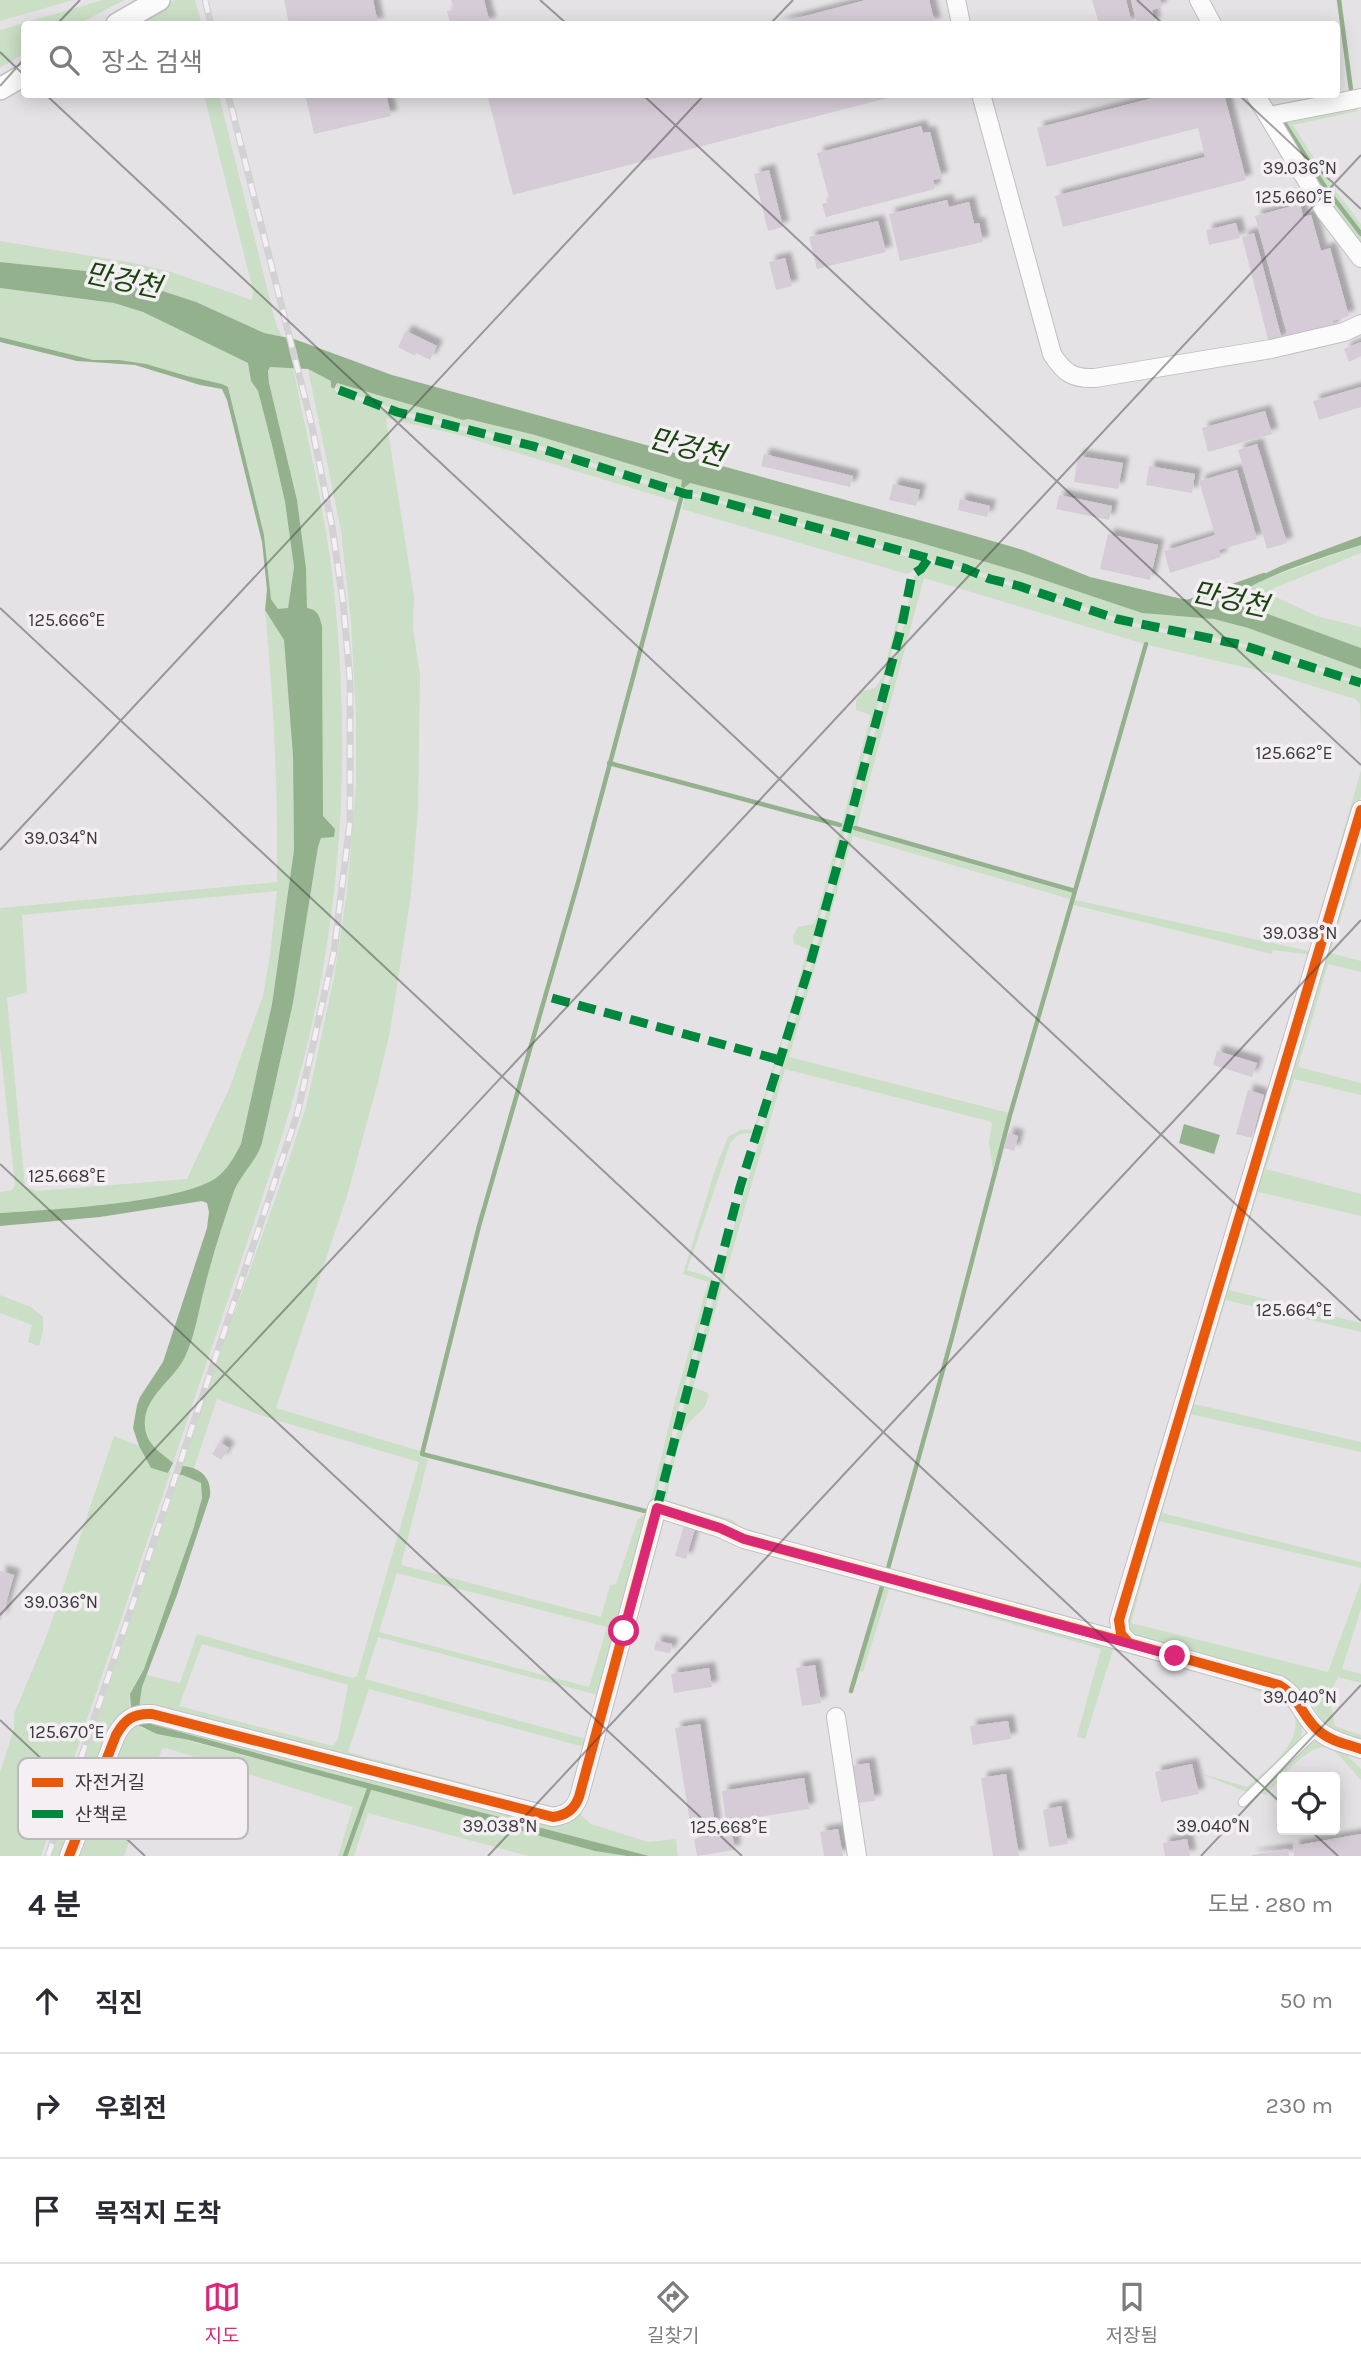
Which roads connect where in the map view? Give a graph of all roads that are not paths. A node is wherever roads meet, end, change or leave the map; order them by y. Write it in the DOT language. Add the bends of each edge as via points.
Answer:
graph roads {
  1 [pos="159,0"];
  2 [pos="956,0"];
  3 [pos="1199,0"];
  4 [pos="122,21"];
  5 [pos="960,21"];
  6 [pos="1210,21"];
  7 [pos="21,77"];
  8 [pos="0,89"];
  9 [pos="982,98"];
  10 [pos="1258,98"];
  11 [pos="1361,98"];
  12 [pos="1269,116"];
  13 [pos="1361,258"];
  14 [pos="1361,324"];
  15 [pos="1361,810"];
  16 [pos="1129,1643"];
  17 [pos="835,1717"];
  18 [pos="1317,1730"];
  19 [pos="1361,1749"];
  20 [pos="107,1758"];
  21 [pos="1243,1802"];
  22 [pos="76,1839"];
  23 [pos="69,1856"];
  24 [pos="857,1856"];
  1 -- 4 [label="street"];
  2 -- 5 [label="street"];
  3 -- 6 [label="street"];
  7 -- 8 [label="street"];
  9 -- 14 [label="street" via="1052,354 1068,375 1096,378 1271,349"];
  10 -- 12 [label="street"];
  11 -- 12 [label="street"];
  12 -- 13 [label="street" via="1325,211"];
  15 -- 16 [label="street" via="1119,1620 1121,1634"];
  16 -- 18 [label="street" via="1279,1685 1296,1698"];
  16 -- 20 [label="street" via="744,1539 657,1508 579,1797 565,1815 553,1817 152,1714 132,1716 123,1723"];
  17 -- 24 [label="street"];
  18 -- 19 [label="street"];
  18 -- 21 [label="lane"];
  22 -- 23 [label="street"];
}
